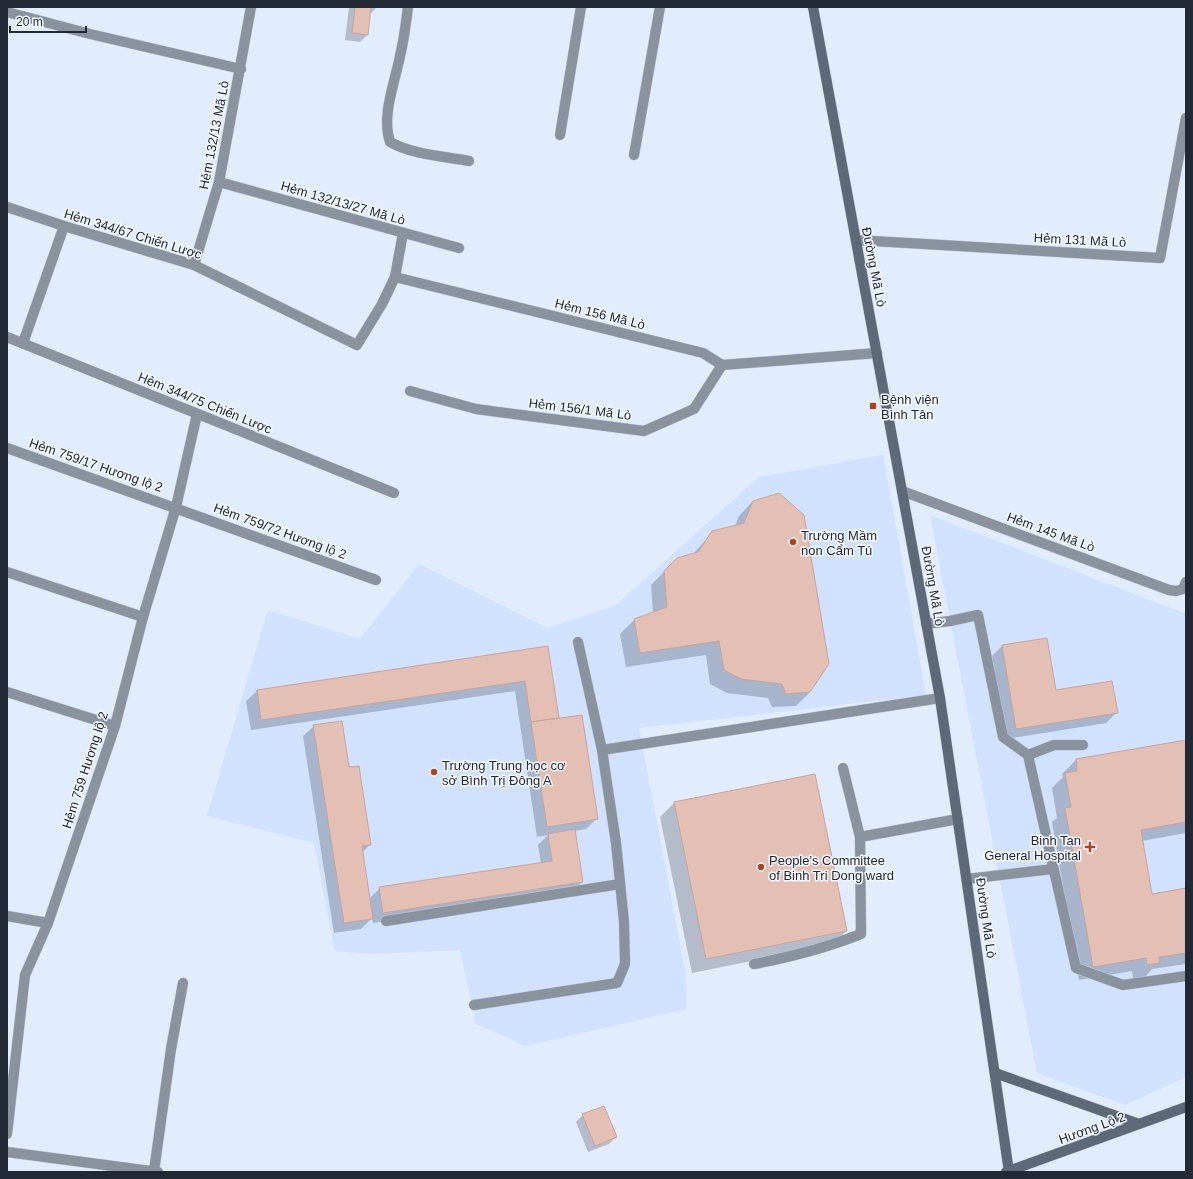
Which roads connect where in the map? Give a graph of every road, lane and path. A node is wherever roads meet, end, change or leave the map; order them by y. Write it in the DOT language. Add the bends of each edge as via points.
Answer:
graph roads {
  1 [pos="252,7"];
  2 [pos="408,7"];
  3 [pos="581,7"];
  4 [pos="660,7"];
  5 [pos="813,7"];
  6 [pos="7,12"];
  7 [pos="241,68"];
  8 [pos="1186,118"];
  9 [pos="560,135"];
  10 [pos="634,155"];
  11 [pos="469,161"];
  12 [pos="219,182"];
  13 [pos="7,207"];
  14 [pos="64,226"];
  15 [pos="403,233"];
  16 [pos="856,240"];
  17 [pos="459,248"];
  18 [pos="194,265"];
  19 [pos="395,276"];
  20 [pos="7,336"];
  21 [pos="23,343"];
  22 [pos="877,353"];
  23 [pos="722,365"];
  24 [pos="410,391"];
  25 [pos="198,414"];
  26 [pos="7,448"];
  27 [pos="902,491"];
  28 [pos="394,493"];
  29 [pos="176,507"];
  30 [pos="7,572"];
  31 [pos="376,580"];
  32 [pos="1186,582"];
  33 [pos="143,617"];
  34 [pos="926,624"];
  35 [pos="578,642"];
  36 [pos="7,692"];
  37 [pos="940,698"];
  38 [pos="115,726"];
  39 [pos="1083,745"];
  40 [pos="602,750"];
  41 [pos="1028,755"];
  42 [pos="843,768"];
  43 [pos="958,820"];
  44 [pos="860,837"];
  45 [pos="1053,869"];
  46 [pos="967,879"];
  47 [pos="620,884"];
  48 [pos="7,916"];
  49 [pos="386,921"];
  50 [pos="48,923"];
  51 [pos="754,964"];
  52 [pos="1186,976"];
  53 [pos="183,983"];
  54 [pos="474,1004"];
  55 [pos="995,1073"];
  56 [pos="1186,1107"];
  57 [pos="1139,1124"];
  58 [pos="7,1134"];
  59 [pos="7,1152"];
  60 [pos="156,1172"];
  61 [pos="1008,1172"];
  1 -- 7 [label="street, Hẻm 132/13 Mã Lò"];
  2 -- 11 [label="street" via="401,55 388,112 386,131 390,142 420,153"];
  3 -- 9 [label="street"];
  4 -- 10 [label="street"];
  5 -- 16 [label="main road, Đường Mã Lò"];
  6 -- 7 [label="street" via="90,34"];
  7 -- 12 [label="street, Hẻm 132/13 Mã Lò"];
  8 -- 16 [label="street, Hẻm 131 Mã Lò" via="1160,258"];
  12 -- 15 [label="street, Hẻm 132/13/27 Mã Lò"];
  12 -- 18 [label="street, Hẻm 132/13 Mã Lò"];
  13 -- 14 [label="street, Hẻm 344/67 Chiến Lược"];
  14 -- 18 [label="street, Hẻm 344/67 Chiến Lược"];
  14 -- 21 [label="street"];
  15 -- 17 [label="street, Hẻm 132/13/27 Mã Lò"];
  15 -- 19 [label="street"];
  16 -- 22 [label="main road, Đường Mã Lò"];
  18 -- 19 [label="street, Hẻm 344/67 Chiến Lược" via="357,345 382,304"];
  19 -- 23 [label="street, Hẻm 156 Mã Lò" via="703,353"];
  20 -- 21 [label="street, Hẻm 344/75 Chiến Lược"];
  21 -- 25 [label="street, Hẻm 344/75 Chiến Lược"];
  22 -- 23 [label="street"];
  22 -- 27 [label="main road, Đường Mã Lò"];
  23 -- 24 [label="street, Hẻm 156/1 Mã Lò" via="694,409 644,431 476,409"];
  25 -- 28 [label="street, Hẻm 344/75 Chiến Lược"];
  25 -- 29 [label="street, Hẻm 759 Hương lộ 2"];
  26 -- 29 [label="street, Hẻm 759/17 Hương lộ 2"];
  27 -- 32 [label="street, Hẻm 145 Mã Lò" via="1172,591 1183,589"];
  27 -- 34 [label="main road, Đường Mã Lò"];
  29 -- 31 [label="street, Hẻm 759/72 Hương lộ 2"];
  29 -- 33 [label="street, Hẻm 759 Hương lộ 2"];
  30 -- 33 [label="street"];
  33 -- 38 [label="street, Hẻm 759 Hương lộ 2"];
  34 -- 37 [label="main road, Đường Mã Lò"];
  34 -- 41 [label="street" via="978,614 1003,737"];
  35 -- 40 [label="street"];
  36 -- 38 [label="street"];
  37 -- 40 [label="street"];
  37 -- 43 [label="main road, Đường Mã Lò"];
  38 -- 50 [label="street, Hẻm 759 Hương lộ 2"];
  39 -- 41 [label="street" via="1054,745"];
  40 -- 47 [label="street"];
  41 -- 45 [label="street"];
  42 -- 44 [label="street"];
  43 -- 44 [label="street"];
  43 -- 46 [label="main road, Đường Mã Lò"];
  44 -- 51 [label="street" via="861,934 790,957"];
  45 -- 46 [label="street"];
  45 -- 52 [label="street" via="1076,968 1123,985"];
  46 -- 55 [label="main road, Đường Mã Lò"];
  47 -- 49 [label="street"];
  47 -- 54 [label="street" via="625,964 617,983"];
  48 -- 50 [label="street"];
  50 -- 58 [label="street, Hẻm 759 Hương lộ 2" via="25,975"];
  53 -- 60 [label="street" via="171,1049"];
  55 -- 57 [label="main road"];
  55 -- 61 [label="main road, Đường Mã Lò"];
  56 -- 57 [label="main road, Hương Lộ 2"];
  57 -- 61 [label="main road, Hương Lộ 2"];
  59 -- 60 [label="street"];
}
